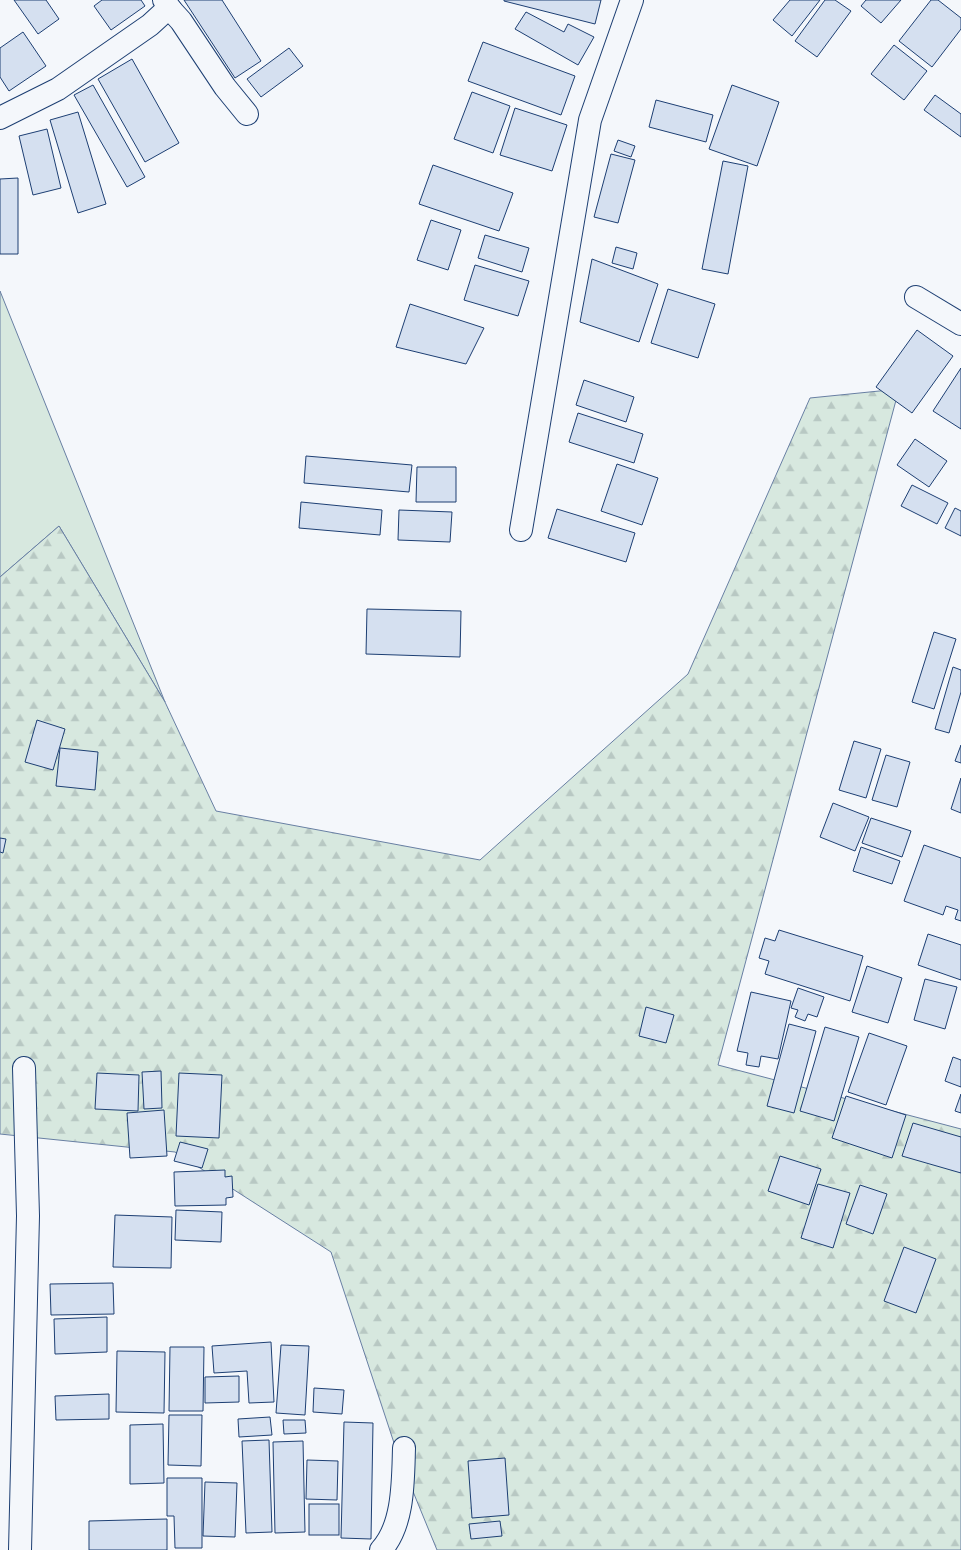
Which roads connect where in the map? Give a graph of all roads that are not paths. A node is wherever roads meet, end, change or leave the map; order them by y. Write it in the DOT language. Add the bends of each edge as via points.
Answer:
graph roads {
  1 [pos="632,0"];
  2 [pos="167,5"];
  3 [pos="247,114"];
  4 [pos="0,118"];
  5 [pos="916,298"];
  6 [pos="961,324"];
  7 [pos="520,530"];
  8 [pos="24,1068"];
  9 [pos="404,1448"];
  10 [pos="20,1550"];
  11 [pos="381,1550"];
  1 -- 7 [label="street" via="590,120"];
  2 -- 3 [label="street"];
  2 -- 4 [label="street" via="150,25 58,89"];
  5 -- 6 [label="street"];
  8 -- 10 [label="street" via="28,1216"];
  9 -- 11 [label="street" via="402,1499 389,1541"];
}
